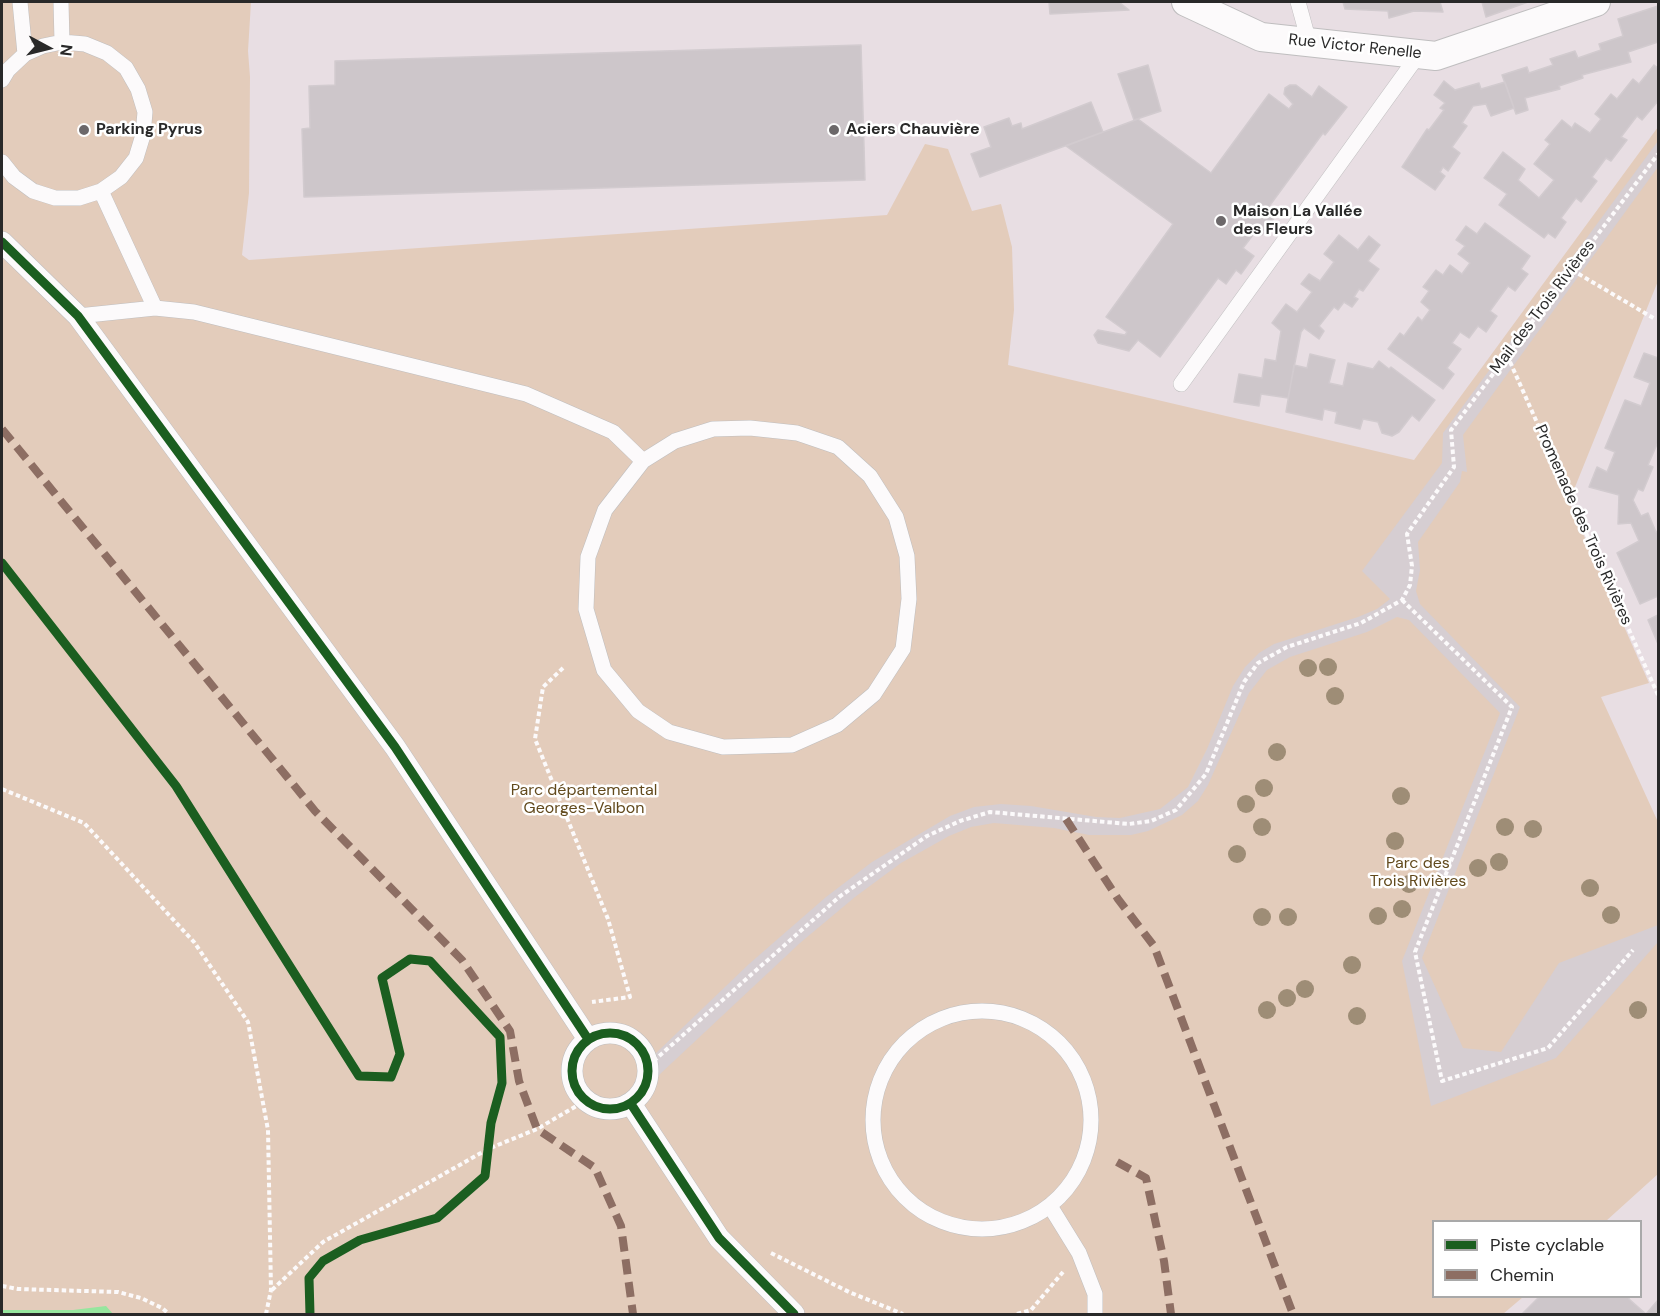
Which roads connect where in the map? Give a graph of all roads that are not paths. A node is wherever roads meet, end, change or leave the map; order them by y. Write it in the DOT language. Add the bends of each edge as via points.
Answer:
graph roads {
  1 [pos="20,2"];
  2 [pos="61,2"];
  3 [pos="1186,2"];
  4 [pos="1298,2"];
  5 [pos="1596,2"];
  6 [pos="62,42"];
  7 [pos="1309,42"];
  8 [pos="25,54"];
  9 [pos="1419,54"];
  10 [pos="2,80"];
  11 [pos="2,162"];
  12 [pos="101,191"];
  13 [pos="2,242"];
  14 [pos="155,308"];
  15 [pos="78,316"];
  16 [pos="1181,384"];
  17 [pos="643,461"];
  18 [pos="588,1039"];
  19 [pos="631,1104"];
  20 [pos="1050,1206"];
  21 [pos="794,1314"];
  22 [pos="1095,1314"];
  1 -- 8 [label="lane"];
  2 -- 6 [label="lane"];
  3 -- 7 [label="street, Rue Victor Renelle" via="1261,37"];
  4 -- 7 [label="lane"];
  5 -- 9 [label="street, Rue Victor Renelle" via="1436,56"];
  6 -- 8 [label="lane"];
  6 -- 12 [label="lane" via="107,53 126,68 145,112 136,158 121,177"];
  7 -- 9 [label="street, Rue Victor Renelle"];
  8 -- 10 [label="lane"];
  9 -- 16 [label="lane"];
  11 -- 12 [label="lane" via="33,191 55,198 79,198"];
  12 -- 14 [label="lane"];
  13 -- 15 [label="street"];
  14 -- 15 [label="lane"];
  14 -- 17 [label="lane" via="194,312 526,394 613,432"];
  15 -- 18 [label="street" via="395,747"];
  17 -- 17 [label="lane" via="675,441 713,429 750,428 797,433 838,447 870,476 896,517 907,556 909,599 903,649 874,694 837,725 792,745 723,747 669,732 638,711 604,670 586,609 588,557 605,510"];
  18 -- 19 [label="street" via="579,1047 571,1069 577,1092 585,1101 607,1110"];
  18 -- 19 [label="street" via="612,1032 625,1036 644,1053 648,1065 645,1087"];
  19 -- 21 [label="street" via="718,1238"];
  20 -- 20 [label="lane" via="1029,1219 995,1227 967,1226 920,1209 893,1185 876,1157 874,1118 878,1081 892,1056 920,1030 953,1013 994,1012 1023,1019 1059,1042 1078,1070 1088,1107 1090,1135 1081,1170 1071,1187"];
  20 -- 22 [label="lane" via="1079,1253 1095,1294"];
}
